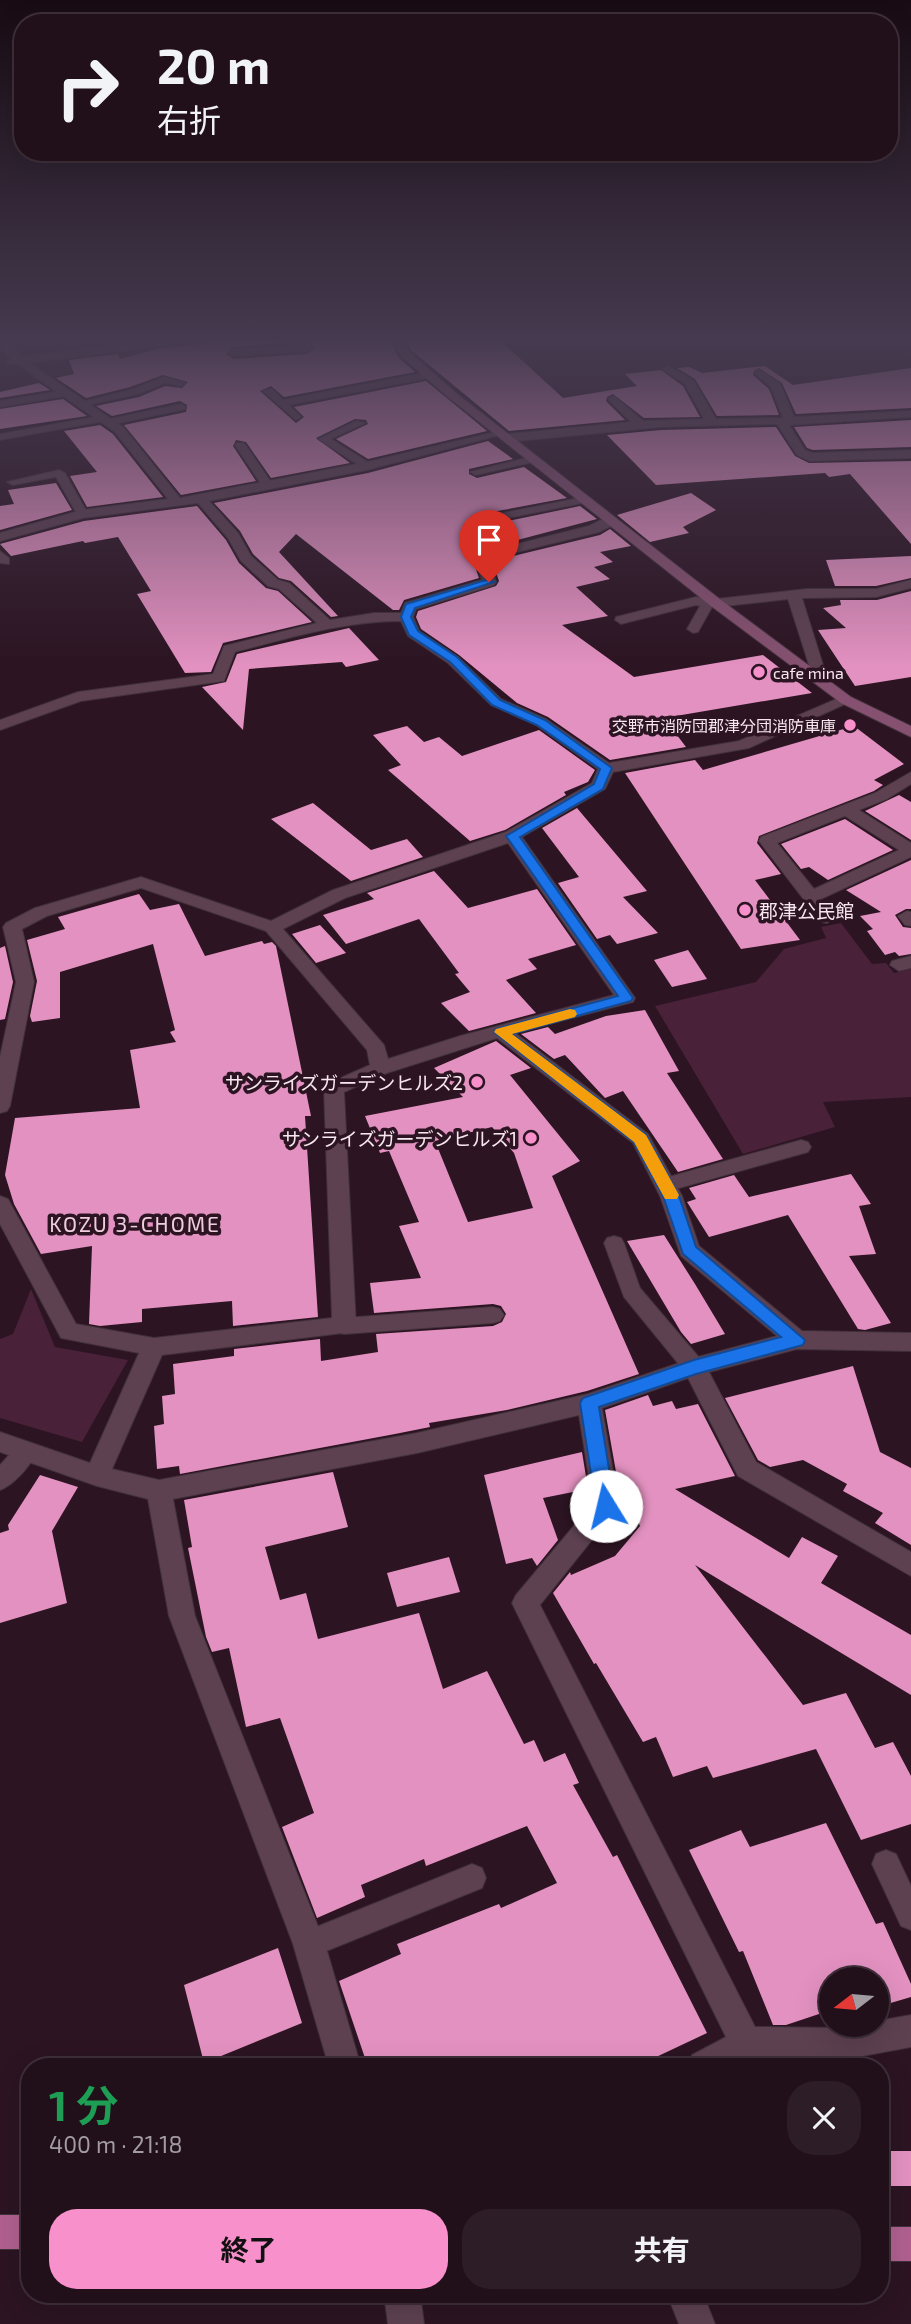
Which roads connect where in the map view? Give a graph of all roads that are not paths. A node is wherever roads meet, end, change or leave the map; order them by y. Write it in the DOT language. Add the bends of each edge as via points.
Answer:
graph roads {
  1 [pos="141,450"];
  2 [pos="244,450"];
  3 [pos="342,450"];
  4 [pos="436,450"];
  5 [pos="523,450"];
  6 [pos="800,450"];
  7 [pos="911,454"];
  8 [pos="534,459"];
  9 [pos="368,466"];
  10 [pos="73,471"];
  11 [pos="476,472"];
  12 [pos="59,473"];
  13 [pos="13,482"];
  14 [pos="267,485"];
  15 [pos="201,499"];
  16 [pos="584,500"];
  17 [pos="177,502"];
  18 [pos="82,514"];
  19 [pos="493,518"];
  20 [pos="610,521"];
  21 [pos="0,537"];
  22 [pos="911,584"];
  23 [pos="794,595"];
  24 [pos="711,603"];
  25 [pos="406,617"];
  26 [pos="621,620"];
  27 [pos="327,625"];
  28 [pos="694,629"];
  29 [pos="821,681"];
  30 [pos="846,700"];
  31 [pos="0,725"];
  32 [pos="911,732"];
  33 [pos="606,768"];
  34 [pos="911,777"];
  35 [pos="846,809"];
  36 [pos="512,836"];
  37 [pos="911,850"];
  38 [pos="811,897"];
  39 [pos="827,918"];
  40 [pos="6,924"];
  41 [pos="272,927"];
  42 [pos="501,1032"];
  43 [pos="380,1068"];
  44 [pos="4,1069"];
  45 [pos="0,1106"];
  46 [pos="801,1147"];
  47 [pos="665,1185"];
  48 [pos="0,1204"];
  49 [pos="614,1243"];
  50 [pos="494,1315"];
  51 [pos="344,1326"];
  52 [pos="797,1340"];
  53 [pos="911,1342"];
  54 [pos="154,1347"];
  55 [pos="694,1367"];
  56 [pos="589,1403"];
  57 [pos="0,1442"];
  58 [pos="26,1452"];
  59 [pos="97,1476"];
  60 [pos="0,1480"];
  61 [pos="159,1491"];
  62 [pos="911,1565"];
  63 [pos="886,1864"];
  64 [pos="472,1878"];
  65 [pos="911,1916"];
  66 [pos="309,1944"];
  67 [pos="911,2031"];
  68 [pos="746,2043"];
  69 [pos="342,2058"];
  70 [pos="720,2058"];
  71 [pos="0,2232"];
  72 [pos="21,2232"];
  73 [pos="889,2244"];
  74 [pos="911,2244"];
  75 [pos="403,2303"];
  76 [pos="689,2303"];
  77 [pos="406,2324"];
  78 [pos="697,2324"];
  1 -- 17 [label="street"];
  2 -- 14 [label="lane"];
  3 -- 9 [label="lane"];
  4 -- 9 [label="street"];
  5 -- 8 [label="street"];
  6 -- 7 [label="street" via="810,457"];
  8 -- 11 [label="lane"];
  8 -- 16 [label="street"];
  9 -- 14 [label="street"];
  10 -- 12 [label="lane"];
  12 -- 13 [label="lane"];
  12 -- 18 [label="lane"];
  14 -- 15 [label="street"];
  15 -- 17 [label="street"];
  15 -- 27 [label="street" via="246,558"];
  16 -- 19 [label="lane"];
  16 -- 20 [label="street"];
  17 -- 18 [label="street"];
  18 -- 21 [label="street"];
  20 -- 24 [label="street"];
  20 -- 25 [label="street" via="482,557 489,582 410,606"];
  22 -- 23 [label="street" via="876,593"];
  23 -- 24 [label="street"];
  23 -- 29 [label="street"];
  24 -- 26 [label="lane" via="696,601"];
  24 -- 28 [label="lane"];
  24 -- 29 [label="street"];
  25 -- 27 [label="street"];
  25 -- 33 [label="street" via="413,633 453,660 496,702 541,722"];
  27 -- 31 [label="street" via="229,649 219,678 78,698"];
  29 -- 30 [label="street"];
  30 -- 32 [label="street"];
  30 -- 33 [label="street" via="743,745"];
  33 -- 36 [label="street" via="599,786"];
  34 -- 35 [label="street" via="881,796"];
  35 -- 37 [label="street"];
  35 -- 38 [label="street" via="767,841"];
  36 -- 41 [label="street" via="339,894"];
  36 -- 42 [label="street" via="626,998"];
  37 -- 38 [label="street"];
  38 -- 39 [label="street"];
  40 -- 41 [label="street" via="141,882"];
  40 -- 44 [label="street" via="25,982"];
  41 -- 43 [label="street" via="377,1049"];
  42 -- 43 [label="street"];
  42 -- 47 [label="street" via="640,1139"];
  43 -- 51 [label="street" via="334,1089"];
  44 -- 45 [label="street"];
  46 -- 47 [label="lane"];
  47 -- 52 [label="street" via="689,1250"];
  48 -- 54 [label="street" via="69,1332"];
  49 -- 55 [label="lane" via="631,1290"];
  50 -- 51 [label="lane"];
  51 -- 54 [label="street"];
  52 -- 53 [label="street"];
  52 -- 55 [label="street"];
  54 -- 59 [label="street"];
  55 -- 56 [label="street"];
  55 -- 62 [label="street" via="747,1469"];
  56 -- 61 [label="street" via="417,1443"];
  56 -- 68 [label="street" via="606,1506 525,1603"];
  57 -- 58 [label="street"];
  58 -- 59 [label="street"];
  58 -- 60 [label="lane"];
  59 -- 61 [label="street"];
  61 -- 66 [label="street" via="183,1616"];
  63 -- 65 [label="lane"];
  64 -- 66 [label="lane"];
  66 -- 69 [label="street"];
  67 -- 68 [label="street" via="841,2044"];
  68 -- 70 [label="street"];
  71 -- 72 [label="main road"];
  73 -- 74 [label="main road"];
  75 -- 77 [label="street"];
  76 -- 78 [label="street"];
}
